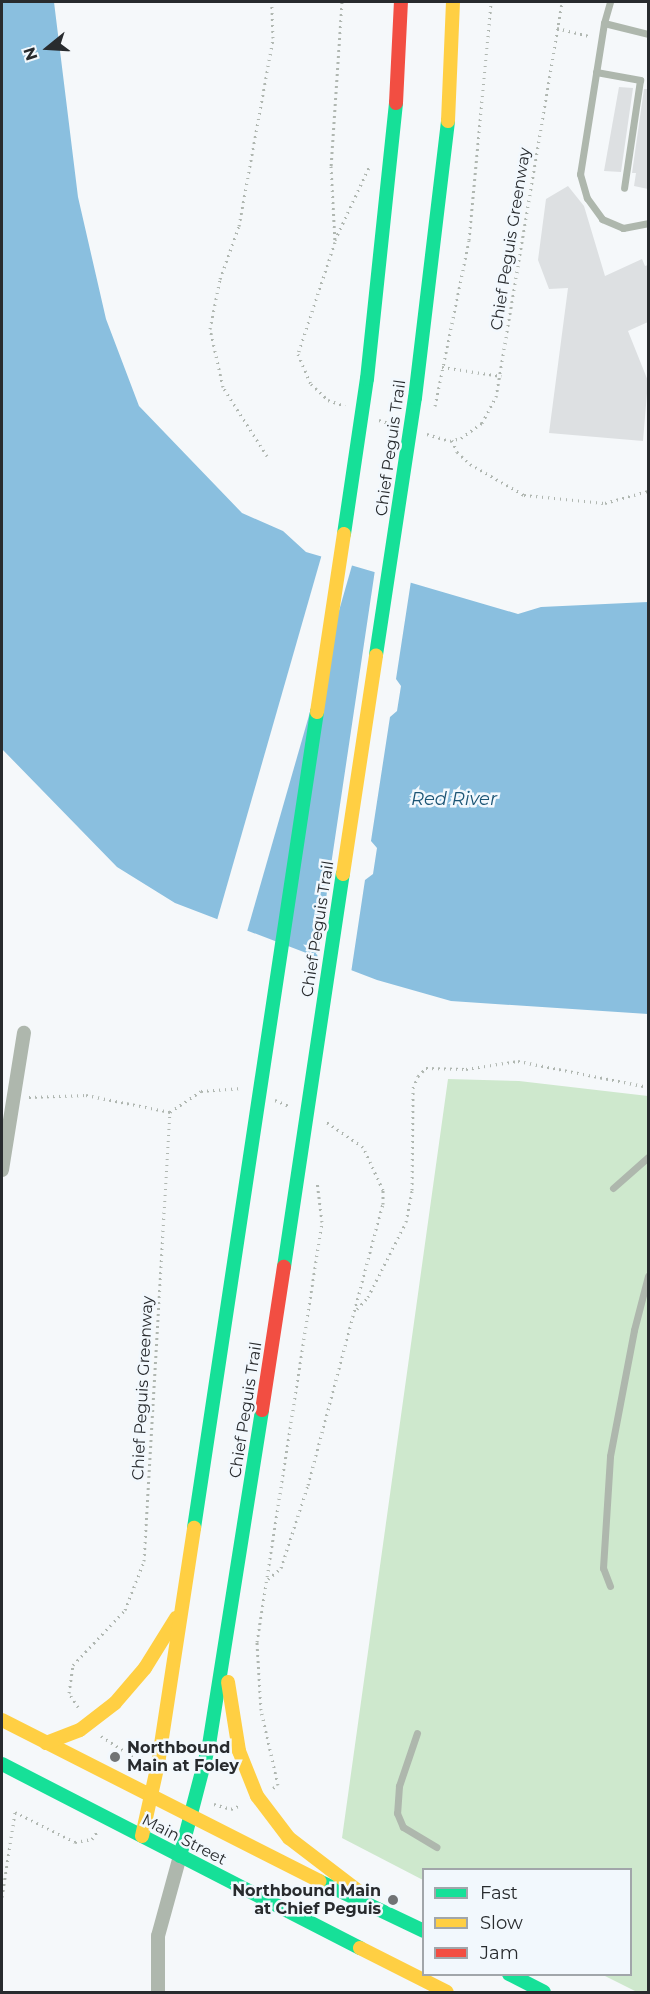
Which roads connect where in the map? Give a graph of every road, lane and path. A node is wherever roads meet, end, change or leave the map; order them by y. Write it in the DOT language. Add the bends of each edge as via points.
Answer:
graph roads {
  1 [pos="272,2"];
  2 [pos="342,2"];
  3 [pos="401,2"];
  4 [pos="453,2"];
  5 [pos="491,2"];
  6 [pos="562,2"];
  7 [pos="610,2"];
  8 [pos="604,23"];
  9 [pos="557,28"];
  10 [pos="648,34"];
  11 [pos="596,72"];
  12 [pos="372,161"];
  13 [pos="624,188"];
  14 [pos="648,223"];
  15 [pos="335,242"];
  16 [pos="442,368"];
  17 [pos="501,376"];
  18 [pos="328,400"];
  19 [pos="435,406"];
  20 [pos="434,436"];
  21 [pos="452,440"];
  22 [pos="267,456"];
  23 [pos="648,491"];
  24 [pos="24,1033"];
  25 [pos="648,1087"];
  26 [pos="247,1089"];
  27 [pos="13,1098"];
  28 [pos="170,1112"];
  29 [pos="335,1125"];
  30 [pos="4,1142"];
  31 [pos="648,1157"];
  32 [pos="2,1170"];
  33 [pos="318,1174"];
  34 [pos="613,1188"];
  35 [pos="648,1276"];
  36 [pos="355,1311"];
  37 [pos="266,1580"];
  38 [pos="610,1586"];
  39 [pos="181,1610"];
  40 [pos="227,1640"];
  41 [pos="81,1711"];
  42 [pos="2,1720"];
  43 [pos="98,1731"];
  44 [pos="417,1733"];
  45 [pos="46,1743"];
  46 [pos="2,1764"];
  47 [pos="147,1765"];
  48 [pos="269,1791"];
  49 [pos="151,1797"];
  50 [pos="246,1802"];
  51 [pos="212,1803"];
  52 [pos="190,1818"];
  53 [pos="142,1836"];
  54 [pos="75,1842"];
  55 [pos="436,1847"];
  56 [pos="180,1856"];
  57 [pos="2,1897"];
  58 [pos="377,1907"];
  59 [pos="422,1930"];
  60 [pos="513,1976"];
  61 [pos="158,1992"];
  62 [pos="447,1992"];
  63 [pos="544,1992"];
  1 -- 22 [label="path" via="273,38 239,226 220,279 210,329 223,387"];
  2 -- 15 [label="path" via="331,166"];
  3 -- 39 [label="main road, Chief Peguis Trail" via="394,135 367,379"];
  4 -- 40 [label="main road, Chief Peguis Trail" via="447,135 415,398"];
  5 -- 16 [label="path" via="469,240 459,303"];
  6 -- 9 [label="path, Chief Peguis Greenway"];
  7 -- 8 [label="lane"];
  8 -- 9 [label="path" via="595,35 588,36"];
  8 -- 10 [label="lane"];
  8 -- 11 [label="lane"];
  9 -- 17 [label="path, Chief Peguis Greenway"];
  11 -- 13 [label="lane" via="640,80"];
  11 -- 14 [label="lane" via="580,174 587,198 602,219 623,228"];
  12 -- 15 [label="path"];
  15 -- 18 [label="path" via="298,354 310,384"];
  16 -- 17 [label="path"];
  16 -- 19 [label="path"];
  17 -- 21 [label="path, Chief Peguis Greenway" via="496,397 482,423"];
  20 -- 21 [label="path"];
  21 -- 23 [label="path" via="470,465 524,495 605,503"];
  24 -- 27 [label="street"];
  25 -- 36 [label="path" via="518,1061 466,1069 426,1068 413,1088 412,1190 406,1222 368,1297"];
  26 -- 28 [label="path" via="201,1091"];
  27 -- 28 [label="path" via="86,1095"];
  27 -- 30 [label="street"];
  28 -- 41 [label="path, Chief Peguis Greenway" via="144,1561 125,1610 73,1665 69,1693"];
  29 -- 36 [label="path" via="363,1147 382,1190 374,1249"];
  30 -- 32 [label="street"];
  31 -- 34 [label="lane"];
  33 -- 37 [label="path" via="321,1222"];
  35 -- 38 [label="lane" via="610,1456 603,1568"];
  36 -- 37 [label="path" via="281,1568"];
  37 -- 48 [label="path" via="257,1642 261,1710 278,1785"];
  39 -- 45 [label="main road" via="145,1668 114,1703 80,1730"];
  39 -- 49 [label="main road, Chief Peguis Trail"];
  40 -- 52 [label="main road, Chief Peguis Trail" via="209,1745"];
  40 -- 58 [label="main road" via="231,1719 257,1796 279,1828 300,1848"];
  42 -- 45 [label="main road, Main Street"];
  43 -- 47 [label="path" via="109,1743"];
  44 -- 55 [label="lane" via="399,1786 397,1813 403,1827"];
  45 -- 49 [label="main road, Main Street"];
  46 -- 53 [label="main road, Main Street"];
  49 -- 52 [label="main road, Main Street"];
  49 -- 53 [label="main road, Chief Peguis Trail"];
  50 -- 51 [label="path" via="231,1809"];
  52 -- 56 [label="main road, Chief Peguis Trail"];
  52 -- 58 [label="main road, Main Street"];
  53 -- 56 [label="main road, Main Street"];
  54 -- 57 [label="path" via="15,1812"];
  56 -- 61 [label="street" via="158,1936"];
  56 -- 62 [label="main road, Main Street"];
  58 -- 59 [label="main road, Main Street"];
  60 -- 63 [label="main road"];
}
